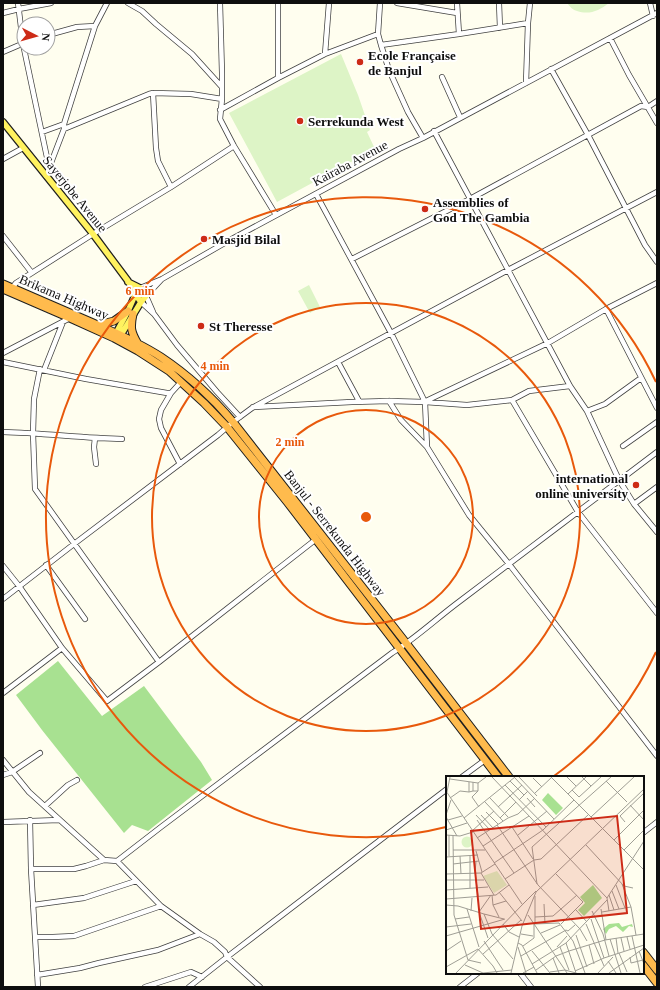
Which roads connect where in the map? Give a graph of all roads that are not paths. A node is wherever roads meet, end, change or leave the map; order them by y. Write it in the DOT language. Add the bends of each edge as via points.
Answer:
graph roads {
  1 [pos="18,3"];
  2 [pos="51,3"];
  3 [pos="107,3"];
  4 [pos="128,3"];
  5 [pos="220,3"];
  6 [pos="278,3"];
  7 [pos="329,3"];
  8 [pos="380,3"];
  9 [pos="397,3"];
  10 [pos="457,3"];
  11 [pos="499,3"];
  12 [pos="530,3"];
  13 [pos="650,3"];
  14 [pos="19,9"];
  15 [pos="3,13"];
  16 [pos="457,13"];
  17 [pos="655,14"];
  18 [pos="20,16"];
  19 [pos="528,23"];
  20 [pos="95,26"];
  21 [pos="500,28"];
  22 [pos="56,34"];
  23 [pos="378,34"];
  24 [pos="458,34"];
  25 [pos="610,38"];
  26 [pos="381,45"];
  27 [pos="16,46"];
  28 [pos="3,52"];
  29 [pos="326,54"];
  30 [pos="26,56"];
  31 [pos="551,69"];
  32 [pos="442,77"];
  33 [pos="278,78"];
  34 [pos="526,82"];
  35 [pos="221,86"];
  36 [pos="153,93"];
  37 [pos="222,99"];
  38 [pos="657,101"];
  39 [pos="648,107"];
  40 [pos="220,110"];
  41 [pos="460,117"];
  42 [pos="3,122"];
  43 [pos="657,123"];
  44 [pos="64,126"];
  45 [pos="42,132"];
  46 [pos="434,132"];
  47 [pos="588,135"];
  48 [pos="423,138"];
  49 [pos="234,146"];
  50 [pos="23,148"];
  51 [pos="3,159"];
  52 [pos="49,167"];
  53 [pos="46,176"];
  54 [pos="171,187"];
  55 [pos="657,192"];
  56 [pos="316,194"];
  57 [pos="470,199"];
  58 [pos="626,208"];
  59 [pos="276,215"];
  60 [pos="93,234"];
  61 [pos="3,236"];
  62 [pos="352,259"];
  63 [pos="657,262"];
  64 [pos="508,270"];
  65 [pos="32,273"];
  66 [pos="162,279"];
  67 [pos="128,282"];
  68 [pos="657,283"];
  69 [pos="3,284"];
  70 [pos="140,288"];
  71 [pos="8,290"];
  72 [pos="135,294"];
  73 [pos="146,296"];
  74 [pos="141,302"];
  75 [pos="606,309"];
  76 [pos="131,313"];
  77 [pos="154,314"];
  78 [pos="70,318"];
  79 [pos="63,322"];
  80 [pos="97,325"];
  81 [pos="391,333"];
  82 [pos="117,337"];
  83 [pos="548,343"];
  84 [pos="138,344"];
  85 [pos="3,353"];
  86 [pos="3,362"];
  87 [pos="338,362"];
  88 [pos="42,370"];
  89 [pos="641,378"];
  90 [pos="181,382"];
  91 [pos="570,386"];
  92 [pos="171,392"];
  93 [pos="512,400"];
  94 [pos="359,401"];
  95 [pos="389,401"];
  96 [pos="425,402"];
  97 [pos="252,408"];
  98 [pos="657,408"];
  99 [pos="587,411"];
  100 [pos="240,417"];
  101 [pos="233,422"];
  102 [pos="657,422"];
  103 [pos="227,427"];
  104 [pos="3,432"];
  105 [pos="33,433"];
  106 [pos="94,438"];
  107 [pos="122,439"];
  108 [pos="623,446"];
  109 [pos="426,447"];
  110 [pos="657,452"];
  111 [pos="96,464"];
  112 [pos="180,464"];
  113 [pos="619,480"];
  114 [pos="657,487"];
  115 [pos="634,504"];
  116 [pos="578,512"];
  117 [pos="657,532"];
  118 [pos="315,540"];
  119 [pos="74,544"];
  120 [pos="509,564"];
  121 [pos="46,565"];
  122 [pos="3,566"];
  123 [pos="19,586"];
  124 [pos="3,599"];
  125 [pos="657,613"];
  126 [pos="85,619"];
  127 [pos="406,643"];
  128 [pos="62,648"];
  129 [pos="400,648"];
  130 [pos="159,662"];
  131 [pos="3,693"];
  132 [pos="40,753"];
  133 [pos="657,756"];
  134 [pos="3,760"];
  135 [pos="485,760"];
  136 [pos="12,772"];
  137 [pos="3,775"];
  138 [pos="463,776"];
  139 [pos="497,776"];
  140 [pos="507,776"];
  141 [pos="77,780"];
  142 [pos="446,790"];
  143 [pos="45,806"];
  144 [pos="30,820"];
  145 [pos="59,820"];
  146 [pos="3,822"];
  147 [pos="657,822"];
  148 [pos="644,832"];
  149 [pos="104,860"];
  150 [pos="117,861"];
  151 [pos="30,869"];
  152 [pos="136,880"];
  153 [pos="33,905"];
  154 [pos="162,906"];
  155 [pos="200,934"];
  156 [pos="35,937"];
  157 [pos="644,953"];
  158 [pos="227,957"];
  159 [pos="644,966"];
  160 [pos="657,970"];
  161 [pos="477,974"];
  162 [pos="521,974"];
  163 [pos="37,975"];
  164 [pos="202,977"];
  165 [pos="657,983"];
  166 [pos="38,987"];
  167 [pos="145,987"];
  168 [pos="189,987"];
  169 [pos="260,987"];
  170 [pos="460,987"];
  171 [pos="531,987"];
  1 -- 14 [label="street"];
  2 -- 14 [label="street"];
  3 -- 20 [label="street"];
  4 -- 35 [label="street" via="142,11 192,54"];
  5 -- 35 [label="street"];
  6 -- 33 [label="street"];
  7 -- 29 [label="street"];
  8 -- 23 [label="street"];
  9 -- 16 [label="street"];
  10 -- 16 [label="street"];
  11 -- 21 [label="street"];
  12 -- 19 [label="street"];
  13 -- 17 [label="street"];
  14 -- 15 [label="street"];
  14 -- 18 [label="street"];
  16 -- 24 [label="street"];
  17 -- 25 [label="street, Kairaba Avenue"];
  19 -- 21 [label="street"];
  19 -- 34 [label="street"];
  20 -- 22 [label="street" via="77,27"];
  20 -- 44 [label="street"];
  21 -- 24 [label="street"];
  23 -- 26 [label="street"];
  23 -- 29 [label="street"];
  24 -- 26 [label="street"];
  25 -- 31 [label="street, Kairaba Avenue"];
  25 -- 39 [label="street"];
  26 -- 48 [label="street" via="392,77"];
  27 -- 28 [label="street"];
  29 -- 33 [label="street"];
  30 -- 45 [label="street"];
  31 -- 34 [label="street, Kairaba Avenue"];
  31 -- 47 [label="street"];
  32 -- 41 [label="street"];
  33 -- 40 [label="street"];
  34 -- 41 [label="street, Kairaba Avenue"];
  35 -- 37 [label="street"];
  36 -- 37 [label="street" via="191,94"];
  36 -- 44 [label="street"];
  36 -- 54 [label="street" via="158,162"];
  37 -- 40 [label="street"];
  38 -- 39 [label="street"];
  39 -- 43 [label="street"];
  39 -- 47 [label="street" via="641,106"];
  40 -- 49 [label="street" via="220,119"];
  41 -- 46 [label="street, Kairaba Avenue"];
  42 -- 50 [label="main road, Sayerjobe Avenue"];
  44 -- 45 [label="street"];
  44 -- 52 [label="street"];
  45 -- 52 [label="street"];
  46 -- 48 [label="street, Kairaba Avenue"];
  46 -- 57 [label="street"];
  47 -- 57 [label="street"];
  47 -- 58 [label="street"];
  48 -- 56 [label="street, Kairaba Avenue"];
  49 -- 54 [label="street"];
  49 -- 59 [label="street"];
  50 -- 51 [label="street"];
  50 -- 53 [label="main road, Sayerjobe Avenue"];
  52 -- 53 [label="street"];
  53 -- 60 [label="main road, Sayerjobe Avenue"];
  54 -- 60 [label="street"];
  55 -- 58 [label="street"];
  56 -- 59 [label="street, Kairaba Avenue"];
  56 -- 62 [label="street"];
  57 -- 62 [label="street"];
  57 -- 64 [label="street"];
  58 -- 63 [label="street"];
  58 -- 64 [label="street"];
  59 -- 66 [label="street, Kairaba Avenue"];
  60 -- 65 [label="street"];
  60 -- 67 [label="main road, Sayerjobe Avenue"];
  61 -- 65 [label="street"];
  62 -- 81 [label="street"];
  64 -- 81 [label="street"];
  64 -- 83 [label="street"];
  65 -- 71 [label="street"];
  66 -- 70 [label="street, Kairaba Avenue"];
  66 -- 73 [label="street, Kairaba Avenue"];
  67 -- 70 [label="main road, Sayerjobe Avenue"];
  67 -- 72 [label="main road, Sayerjobe Avenue"];
  68 -- 75 [label="street"];
  69 -- 71 [label="highway, Brikama Highway"];
  70 -- 72 [label="main road, Kairaba Avenue"];
  70 -- 73 [label="main road, Sayerjobe Avenue"];
  71 -- 78 [label="highway, Brikama Highway"];
  71 -- 80 [label="highway, Brikama Highway"];
  72 -- 74 [label="main road, Sayerjobe Avenue"];
  72 -- 76 [label="main road, Kairaba Avenue"];
  73 -- 74 [label="main road, Kairaba Avenue"];
  73 -- 77 [label="street"];
  74 -- 76 [label="main road, Kairaba Avenue"];
  74 -- 77 [label="street"];
  75 -- 83 [label="street"];
  75 -- 89 [label="street"];
  76 -- 80 [label="highway"];
  76 -- 82 [label="main road, Kairaba Avenue"];
  76 -- 84 [label="highway" via="131,329"];
  77 -- 100 [label="street" via="212,387"];
  78 -- 79 [label="street"];
  78 -- 82 [label="highway, Brikama Highway"];
  79 -- 85 [label="street"];
  79 -- 88 [label="street"];
  80 -- 82 [label="highway, Brikama Highway"];
  81 -- 87 [label="street"];
  81 -- 96 [label="street"];
  82 -- 84 [label="highway, Banjul - Serrekunda Highway"];
  82 -- 90 [label="highway, Banjul - Serrekunda Highway" via="152,359"];
  83 -- 91 [label="street"];
  83 -- 96 [label="street"];
  84 -- 101 [label="highway, Banjul - Serrekunda Highway" via="184,374 207,393"];
  86 -- 88 [label="street"];
  87 -- 94 [label="street"];
  87 -- 97 [label="street"];
  88 -- 92 [label="street"];
  88 -- 105 [label="street" via="34,399"];
  89 -- 98 [label="street"];
  89 -- 99 [label="street" via="605,404"];
  90 -- 92 [label="street"];
  90 -- 103 [label="highway, Banjul - Serrekunda Highway"];
  91 -- 93 [label="street" via="529,391"];
  91 -- 99 [label="street"];
  92 -- 112 [label="street" via="159,419"];
  93 -- 96 [label="street" via="467,405"];
  93 -- 116 [label="street"];
  94 -- 95 [label="street"];
  94 -- 97 [label="street"];
  95 -- 96 [label="street"];
  95 -- 109 [label="street" via="401,420"];
  96 -- 109 [label="street"];
  97 -- 100 [label="street"];
  99 -- 113 [label="street"];
  100 -- 101 [label="street"];
  101 -- 103 [label="street"];
  101 -- 127 [label="highway, Banjul - Serrekunda Highway"];
  102 -- 108 [label="street"];
  103 -- 112 [label="street"];
  103 -- 118 [label="highway, Banjul - Serrekunda Highway"];
  104 -- 105 [label="street"];
  105 -- 106 [label="street"];
  105 -- 119 [label="street" via="34,489"];
  106 -- 107 [label="street"];
  106 -- 111 [label="street"];
  109 -- 120 [label="street" via="469,515"];
  110 -- 113 [label="street"];
  112 -- 119 [label="street"];
  113 -- 115 [label="street"];
  113 -- 116 [label="street"];
  114 -- 115 [label="street"];
  115 -- 117 [label="street"];
  116 -- 120 [label="street"];
  116 -- 125 [label="street"];
  118 -- 129 [label="highway, Banjul - Serrekunda Highway"];
  118 -- 130 [label="street"];
  119 -- 121 [label="street"];
  119 -- 130 [label="street"];
  120 -- 127 [label="street"];
  120 -- 133 [label="street"];
  121 -- 123 [label="street"];
  121 -- 126 [label="street"];
  122 -- 123 [label="street"];
  123 -- 124 [label="street"];
  123 -- 128 [label="street"];
  127 -- 129 [label="street"];
  127 -- 140 [label="highway, Banjul - Serrekunda Highway"];
  128 -- 130 [label="street" via="107,701"];
  128 -- 131 [label="street"];
  129 -- 135 [label="highway, Banjul - Serrekunda Highway"];
  129 -- 150 [label="street"];
  132 -- 136 [label="street"];
  134 -- 136 [label="street"];
  135 -- 138 [label="street"];
  135 -- 139 [label="highway, Banjul - Serrekunda Highway"];
  136 -- 137 [label="street"];
  136 -- 143 [label="street"];
  141 -- 143 [label="street"];
  142 -- 158 [label="street"];
  143 -- 145 [label="street"];
  144 -- 145 [label="street"];
  144 -- 146 [label="street"];
  144 -- 151 [label="street"];
  145 -- 149 [label="street"];
  147 -- 148 [label="street"];
  149 -- 150 [label="street"];
  149 -- 151 [label="street" via="74,869"];
  150 -- 152 [label="street"];
  151 -- 153 [label="street"];
  152 -- 153 [label="street" via="84,898"];
  152 -- 154 [label="street"];
  153 -- 156 [label="street"];
  154 -- 155 [label="street"];
  154 -- 156 [label="street" via="74,936"];
  155 -- 158 [label="street" via="214,942"];
  155 -- 163 [label="street" via="158,950"];
  156 -- 163 [label="street"];
  157 -- 160 [label="highway"];
  158 -- 164 [label="street"];
  158 -- 169 [label="street"];
  159 -- 165 [label="highway"];
  161 -- 170 [label="street"];
  162 -- 171 [label="street"];
  163 -- 166 [label="street"];
  164 -- 167 [label="street" via="191,972"];
  164 -- 168 [label="street"];
}
